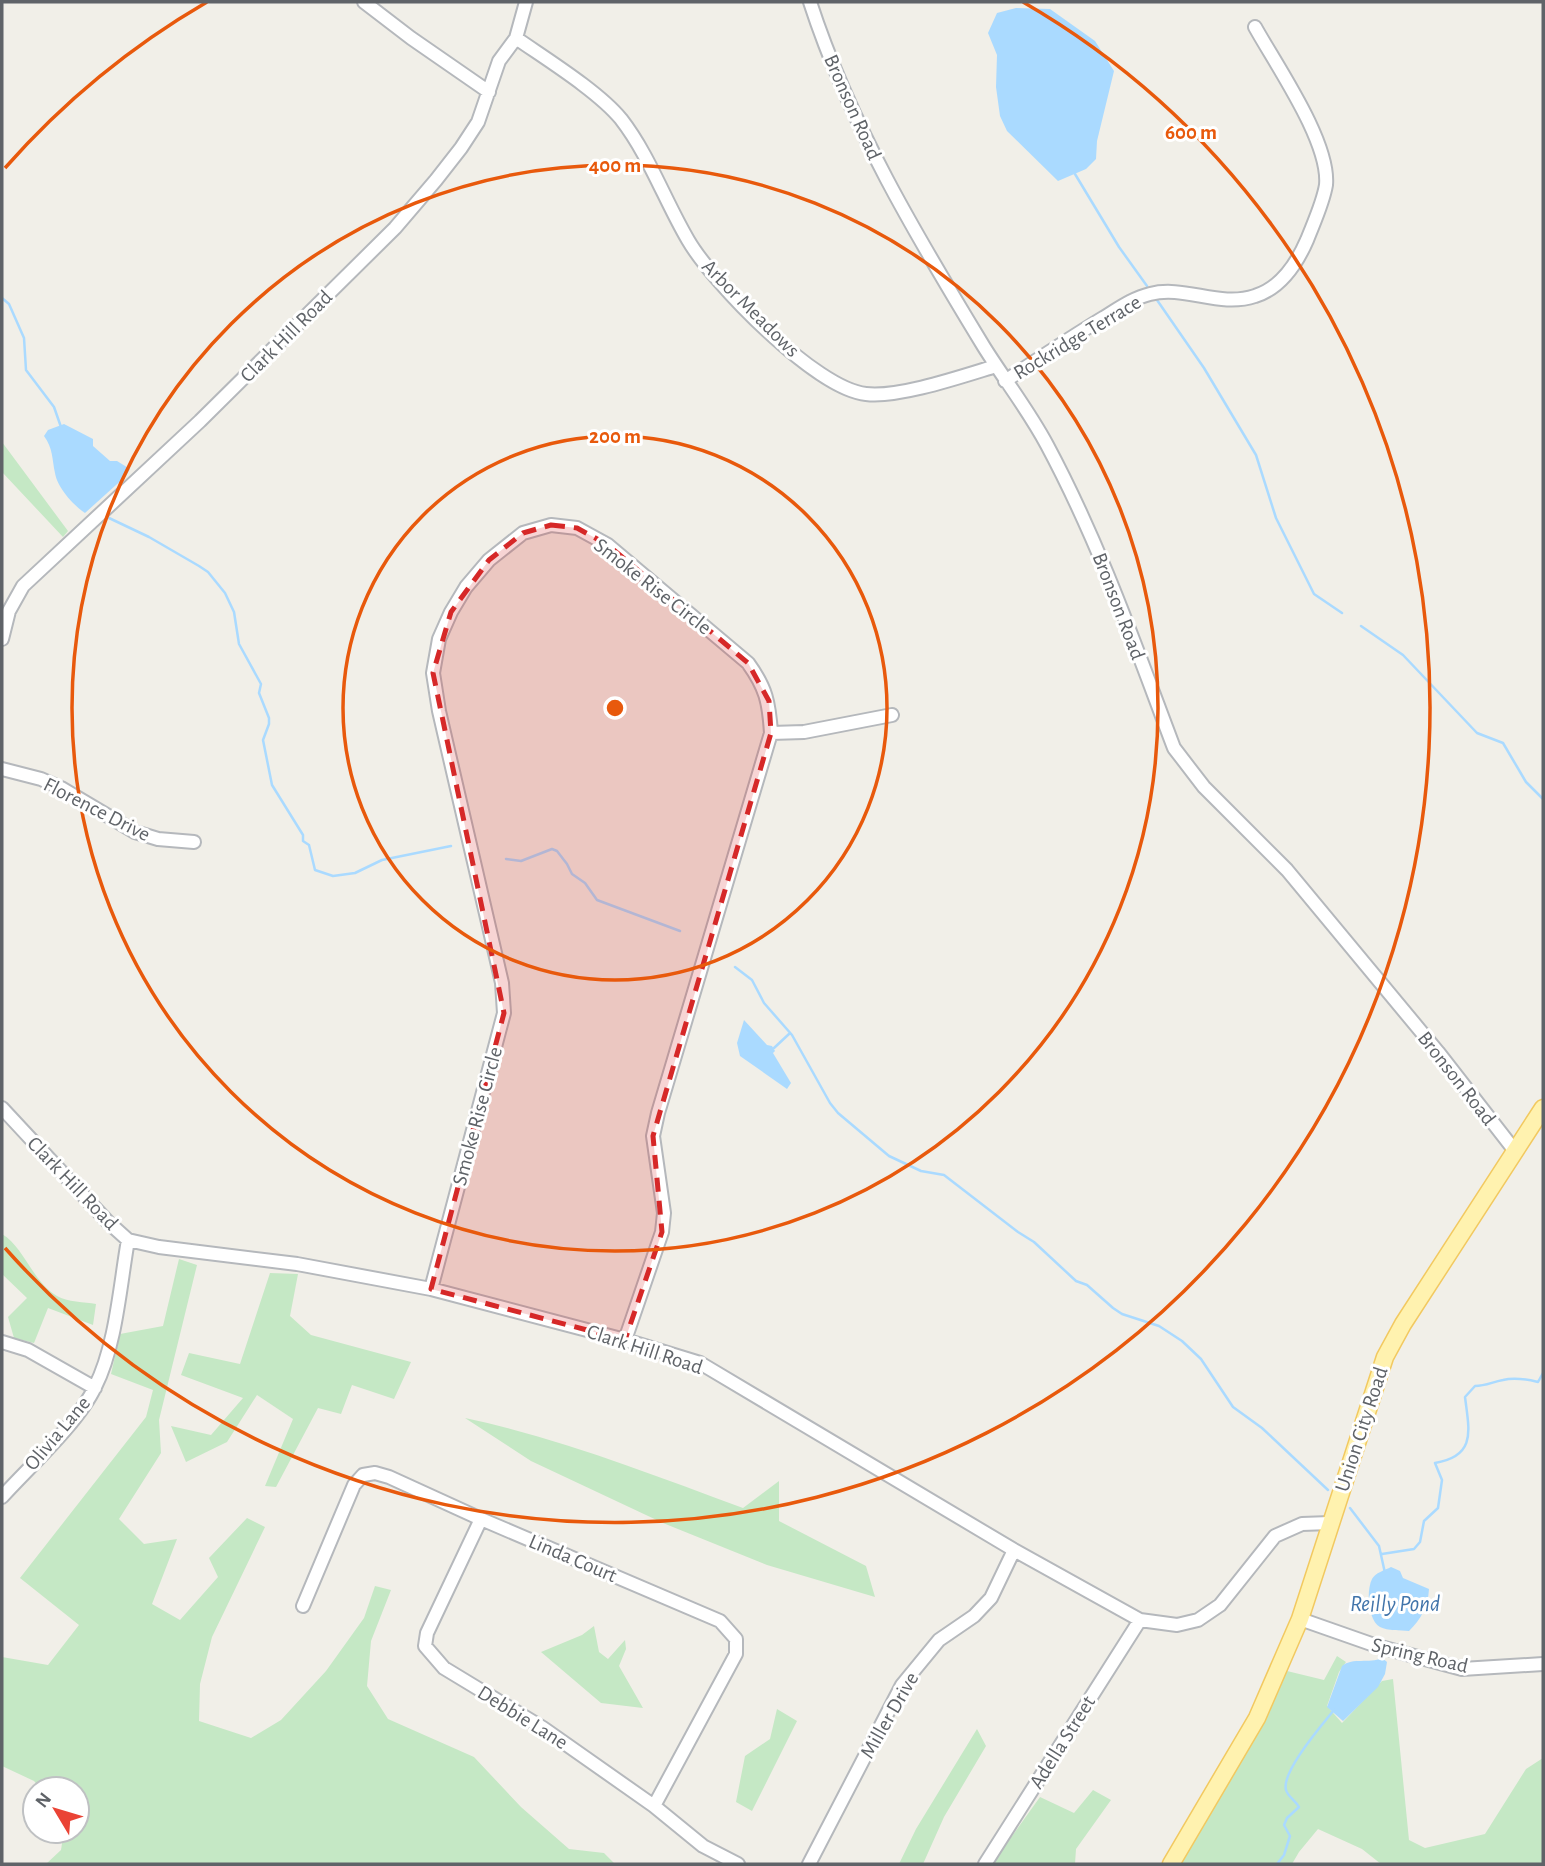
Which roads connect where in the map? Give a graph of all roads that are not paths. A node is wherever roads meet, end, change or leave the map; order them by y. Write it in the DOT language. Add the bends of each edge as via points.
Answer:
graph roads {
  1 [pos="364,2"];
  2 [pos="526,2"];
  3 [pos="810,2"];
  4 [pos="1255,27"];
  5 [pos="516,38"];
  6 [pos="489,92"];
  7 [pos="996,366"];
  8 [pos="1005,381"];
  9 [pos="2,639"];
  10 [pos="892,715"];
  11 [pos="771,733"];
  12 [pos="2,769"];
  13 [pos="194,842"];
  14 [pos="2,1108"];
  15 [pos="1543,1108"];
  16 [pos="1515,1151"];
  17 [pos="128,1240"];
  18 [pos="431,1289"];
  19 [pos="625,1340"];
  20 [pos="2,1342"];
  21 [pos="95,1388"];
  22 [pos="2,1497"];
  23 [pos="481,1519"];
  24 [pos="1330,1523"];
  25 [pos="1014,1550"];
  26 [pos="303,1606"];
  27 [pos="1300,1619"];
  28 [pos="1140,1620"];
  29 [pos="1543,1664"];
  30 [pos="654,1806"];
  31 [pos="738,1864"];
  32 [pos="809,1864"];
  33 [pos="985,1864"];
  34 [pos="1171,1864"];
  1 -- 6 [label="street"];
  2 -- 5 [label="street, Clark Hill Road"];
  3 -- 7 [label="street, Bronson Road" via="876,160 930,260"];
  4 -- 8 [label="street, Rockridge Terrace" via="1318,142 1325,164 1318,212 1289,272 1258,296 1235,301 1151,293"];
  5 -- 6 [label="street, Clark Hill Road" via="499,61"];
  5 -- 7 [label="street, Arbor Meadows" via="619,117 708,270 822,376 867,395"];
  6 -- 9 [label="street, Clark Hill Road" via="478,122 461,148 395,228 200,421 23,586 9,611"];
  7 -- 8 [label="street, Bronson Road"];
  8 -- 16 [label="street, Bronson Road" via="1045,442 1083,515 1174,748 1204,787 1287,870"];
  10 -- 11 [label="street" via="804,732"];
  11 -- 18 [label="street, Smoke Rise Circle" via="769,701 748,663 608,545 577,528 551,525 523,533 489,560 466,587 439,639 433,673 502,983 504,1013"];
  11 -- 19 [label="street, Smoke Rise Circle" via="655,1125 662,1232"];
  12 -- 13 [label="street, Florence Drive" via="61,788 135,832"];
  14 -- 17 [label="street, Clark Hill Road"];
  15 -- 16 [label="main road, Union City Road"];
  16 -- 24 [label="main road, Union City Road" via="1385,1357"];
  17 -- 18 [label="street, Clark Hill Road"];
  17 -- 21 [label="street, Olivia Lane" via="107,1357"];
  18 -- 19 [label="street, Clark Hill Road"];
  19 -- 25 [label="street, Clark Hill Road" via="700,1363"];
  20 -- 21 [label="street" via="28,1350"];
  21 -- 22 [label="street, Olivia Lane" via="76,1416"];
  23 -- 26 [label="street, Linda Court" via="389,1477 363,1475 354,1485"];
  23 -- 30 [label="street, Debbie Lane" via="425,1646 444,1668 543,1728"];
  23 -- 30 [label="street, Linda Court" via="720,1621 736,1639 736,1654"];
  24 -- 27 [label="main road, Union City Road"];
  24 -- 28 [label="street, Clark Hill Road" via="1302,1524 1275,1536 1220,1605 1198,1620 1177,1625"];
  25 -- 28 [label="street, Clark Hill Road"];
  25 -- 32 [label="street, Miller Drive" via="991,1598 939,1640 901,1685"];
  27 -- 29 [label="street, Spring Road" via="1462,1669"];
  27 -- 34 [label="main road, Union City Road" via="1257,1718"];
  28 -- 33 [label="street, Adella Street"];
  30 -- 31 [label="street, Debbie Lane" via="703,1846"];
}
